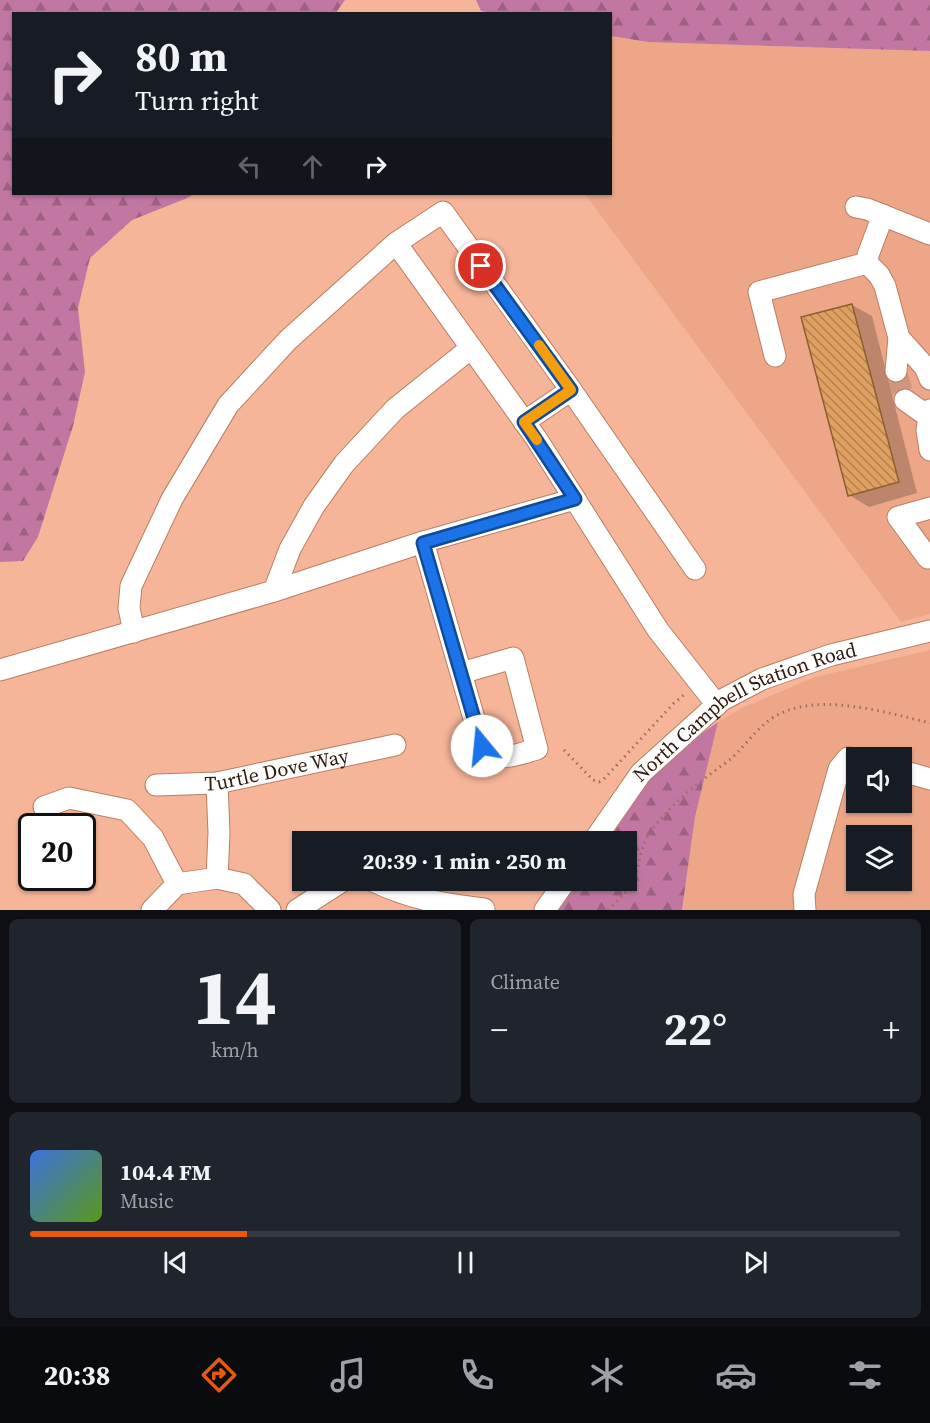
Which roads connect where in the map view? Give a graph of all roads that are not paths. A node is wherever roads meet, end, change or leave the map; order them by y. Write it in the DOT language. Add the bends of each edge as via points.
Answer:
graph roads {
  1 [pos="856,207"];
  2 [pos="883,215"];
  3 [pos="930,234"];
  4 [pos="396,243"];
  5 [pos="867,263"];
  6 [pos="899,338"];
  7 [pos="471,348"];
  8 [pos="775,356"];
  9 [pos="896,370"];
  10 [pos="930,379"];
  11 [pos="571,390"];
  12 [pos="905,400"];
  13 [pos="929,414"];
  14 [pos="524,422"];
  15 [pos="930,450"];
  16 [pos="575,499"];
  17 [pos="930,508"];
  18 [pos="423,543"];
  19 [pos="930,557"];
  20 [pos="695,569"];
  21 [pos="274,591"];
  22 [pos="930,631"];
  23 [pos="134,632"];
  24 [pos="0,670"];
  25 [pos="461,673"];
  26 [pos="717,705"];
  27 [pos="395,745"];
  28 [pos="846,760"];
  29 [pos="912,774"];
  30 [pos="930,779"];
  31 [pos="217,783"];
  32 [pos="156,785"];
  33 [pos="44,807"];
  34 [pos="601,831"];
  35 [pos="216,878"];
  36 [pos="177,884"];
  37 [pos="327,891"];
  38 [pos="396,891"];
  39 [pos="558,891"];
  40 [pos="484,909"];
  41 [pos="152,910"];
  42 [pos="270,910"];
  43 [pos="297,910"];
  44 [pos="545,910"];
  45 [pos="805,910"];
  1 -- 2 [label="street"];
  2 -- 3 [label="street"];
  2 -- 5 [label="street"];
  4 -- 7 [label="street"];
  4 -- 11 [label="street" via="443,212"];
  4 -- 23 [label="street" via="288,340 228,405 172,499 131,586 129,608"];
  5 -- 6 [label="street" via="885,286"];
  5 -- 8 [label="street" via="759,292"];
  6 -- 9 [label="street"];
  6 -- 10 [label="street" via="925,367"];
  7 -- 14 [label="street"];
  7 -- 21 [label="street" via="395,409 344,464 304,523"];
  11 -- 14 [label="street"];
  11 -- 20 [label="street"];
  12 -- 13 [label="street"];
  13 -- 15 [label="street"];
  14 -- 16 [label="street"];
  16 -- 18 [label="street"];
  16 -- 26 [label="street" via="652,622"];
  17 -- 19 [label="street" via="898,517"];
  18 -- 21 [label="street"];
  18 -- 25 [label="street"];
  21 -- 23 [label="street"];
  22 -- 26 [label="street, North Campbell Station Road" via="831,655 781,672"];
  23 -- 24 [label="street"];
  25 -- 25 [label="street" via="487,752 504,758 537,749 513,658"];
  26 -- 34 [label="street, North Campbell Station Road" via="641,773"];
  27 -- 31 [label="street, Turtle Dove Way"];
  28 -- 45 [label="street" via="839,769 804,894"];
  29 -- 30 [label="street"];
  31 -- 32 [label="street, Turtle Dove Way"];
  31 -- 35 [label="street"];
  33 -- 36 [label="street" via="69,798 127,810 153,838"];
  35 -- 36 [label="street"];
  35 -- 42 [label="street" via="244,884"];
  36 -- 41 [label="street"];
  37 -- 43 [label="street"];
  38 -- 40 [label="street" via="438,904"];
  39 -- 44 [label="street"];
}
